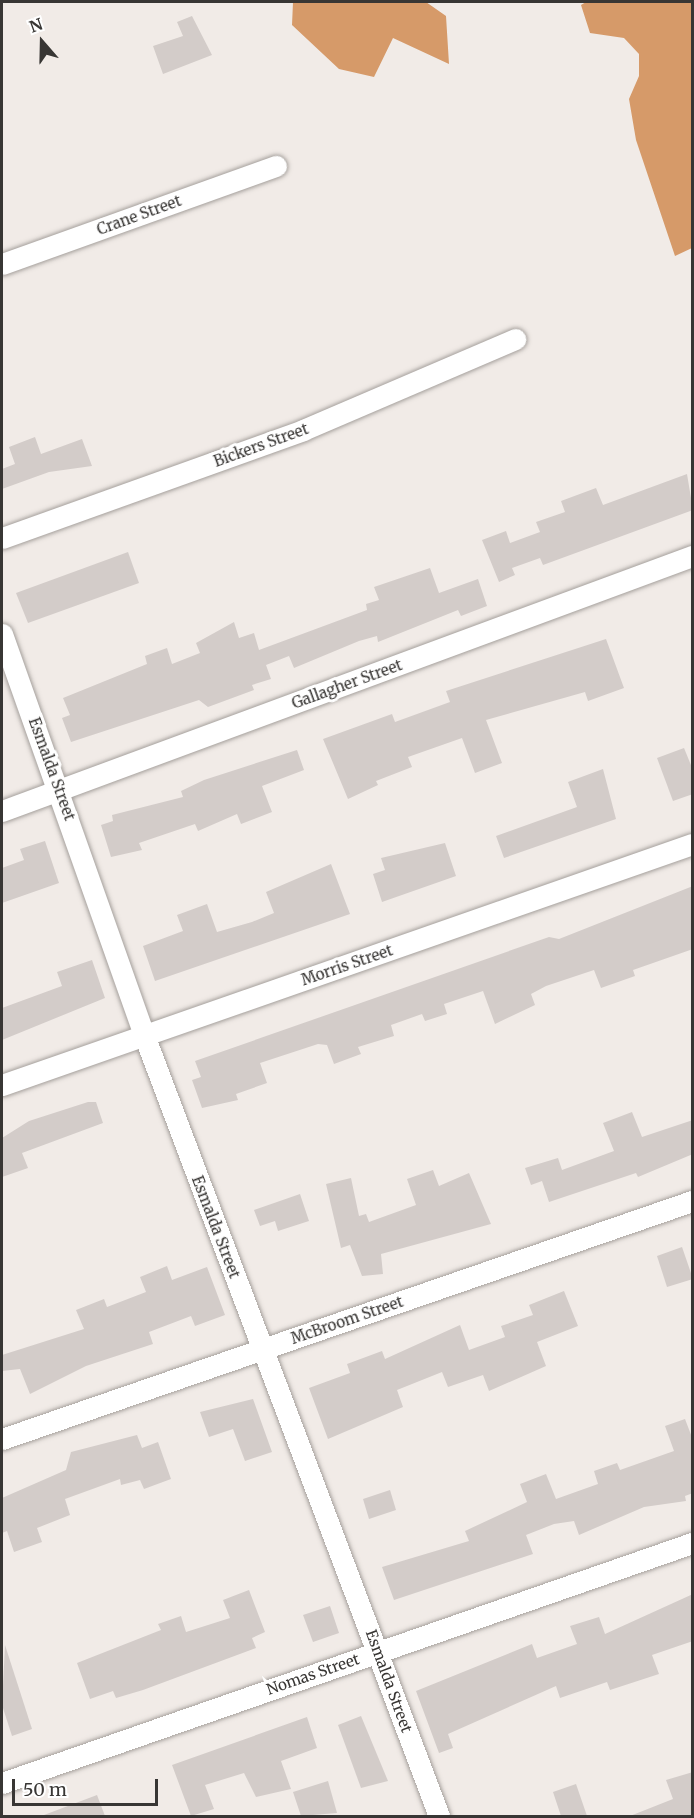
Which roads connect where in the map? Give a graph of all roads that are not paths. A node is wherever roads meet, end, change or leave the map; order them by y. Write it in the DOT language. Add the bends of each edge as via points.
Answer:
graph roads {
  1 [pos="276,165"];
  2 [pos="2,264"];
  3 [pos="515,339"];
  4 [pos="2,538"];
  5 [pos="693,556"];
  6 [pos="2,634"];
  7 [pos="61,790"];
  8 [pos="2,811"];
  9 [pos="693,844"];
  10 [pos="144,1035"];
  11 [pos="2,1085"];
  12 [pos="693,1201"];
  13 [pos="262,1349"];
  14 [pos="2,1439"];
  15 [pos="693,1544"];
  16 [pos="378,1651"];
  17 [pos="2,1783"];
  18 [pos="439,1816"];
  1 -- 2 [label="street, Crane Street"];
  3 -- 4 [label="street, Bickers Street" via="303,430"];
  5 -- 7 [label="street, Gallagher Street"];
  6 -- 7 [label="street, Esmalda Street"];
  7 -- 8 [label="street, Gallagher Street"];
  7 -- 10 [label="street, Esmalda Street"];
  9 -- 10 [label="street, Morris Street"];
  10 -- 11 [label="street, Morris Street"];
  10 -- 13 [label="street, Esmalda Street"];
  12 -- 13 [label="street, McBroom Street"];
  13 -- 14 [label="street, McBroom Street"];
  13 -- 16 [label="street, Esmalda Street"];
  15 -- 16 [label="street, Nomas Street"];
  16 -- 17 [label="street, Nomas Street"];
  16 -- 18 [label="street, Esmalda Street"];
}
